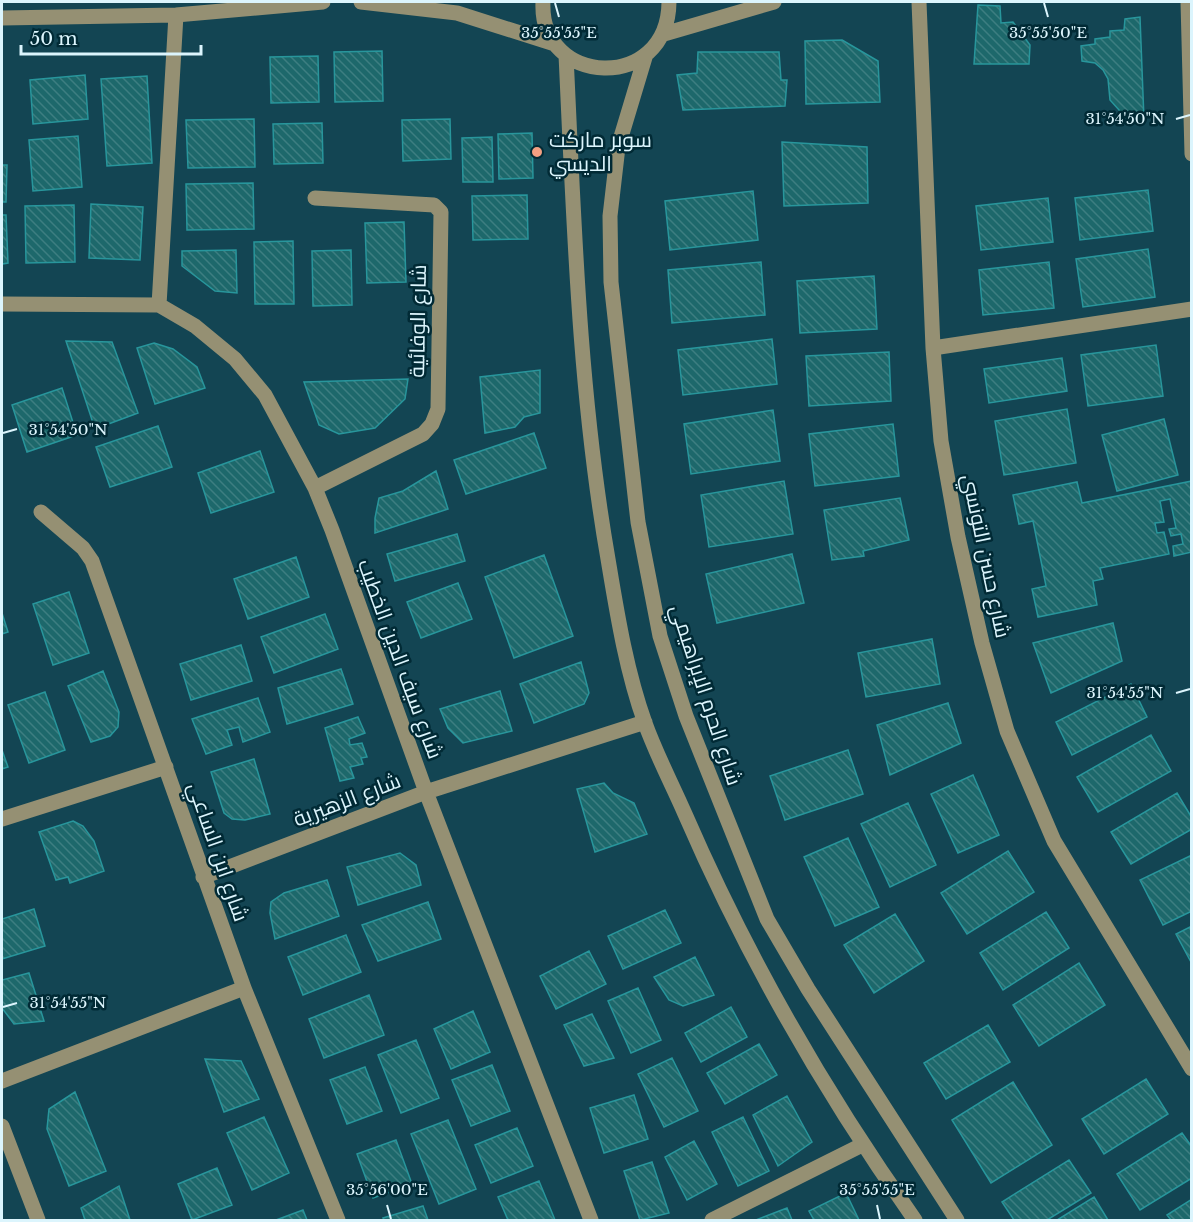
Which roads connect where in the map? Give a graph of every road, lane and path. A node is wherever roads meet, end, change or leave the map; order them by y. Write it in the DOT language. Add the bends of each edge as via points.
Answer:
graph roads {
  1 [pos="323,2"];
  2 [pos="361,2"];
  3 [pos="543,2"];
  4 [pos="669,2"];
  5 [pos="774,2"];
  6 [pos="919,2"];
  7 [pos="1188,2"];
  8 [pos="176,15"];
  9 [pos="2,18"];
  10 [pos="664,34"];
  11 [pos="555,44"];
  12 [pos="646,54"];
  13 [pos="566,55"];
  14 [pos="1191,154"];
  15 [pos="315,198"];
  16 [pos="2,304"];
  17 [pos="159,304"];
  18 [pos="1191,309"];
  19 [pos="933,348"];
  20 [pos="315,488"];
  21 [pos="41,512"];
  22 [pos="645,722"];
  23 [pos="166,767"];
  24 [pos="426,792"];
  25 [pos="2,819"];
  26 [pos="203,877"];
  27 [pos="244,988"];
  28 [pos="1191,1069"];
  29 [pos="2,1081"];
  30 [pos="2,1126"];
  31 [pos="862,1145"];
  32 [pos="38,1221"];
  33 [pos="338,1221"];
  34 [pos="591,1221"];
  35 [pos="712,1221"];
  36 [pos="915,1221"];
  37 [pos="957,1221"];
  1 -- 8 [label="street"];
  2 -- 11 [label="street" via="457,13"];
  3 -- 11 [label="street" via="547,28"];
  4 -- 10 [label="street"];
  5 -- 10 [label="street"];
  6 -- 19 [label="street, شارع حسن التونسي"];
  7 -- 14 [label="street"];
  8 -- 9 [label="street"];
  8 -- 17 [label="street"];
  10 -- 12 [label="street"];
  11 -- 13 [label="street"];
  12 -- 13 [label="street" via="627,65 606,69 585,66"];
  12 -- 37 [label="street, شارع الحرم الإبراهيمي" via="618,147 610,216 611,282 638,522 660,636 690,727 767,919"];
  13 -- 22 [label="street" via="587,410 620,630"];
  15 -- 20 [label="street, شارع الوفائية" via="434,206 441,212 438,409 432,424 423,434"];
  16 -- 17 [label="street"];
  17 -- 20 [label="street, شارع سيف الدين الخطيب" via="195,326 235,359 264,395"];
  18 -- 19 [label="street"];
  19 -- 28 [label="street, شارع حسن التونسي" via="941,441 958,537 1007,731 1054,841"];
  20 -- 24 [label="street, شارع سيف الدين الخطيب"];
  21 -- 23 [label="street, شارع ابن الساعي" via="89,554"];
  22 -- 24 [label="street, شارع الزهيرية"];
  22 -- 31 [label="street" via="751,956"];
  23 -- 25 [label="street"];
  23 -- 26 [label="street, شارع ابن الساعي"];
  24 -- 26 [label="street, شارع الزهيرية"];
  24 -- 34 [label="street, شارع سيف الدين الخطيب"];
  26 -- 27 [label="street, شارع ابن الساعي"];
  27 -- 29 [label="street"];
  27 -- 33 [label="street, شارع ابن الساعي"];
  30 -- 32 [label="street"];
  31 -- 35 [label="street"];
  31 -- 36 [label="street"];
}
